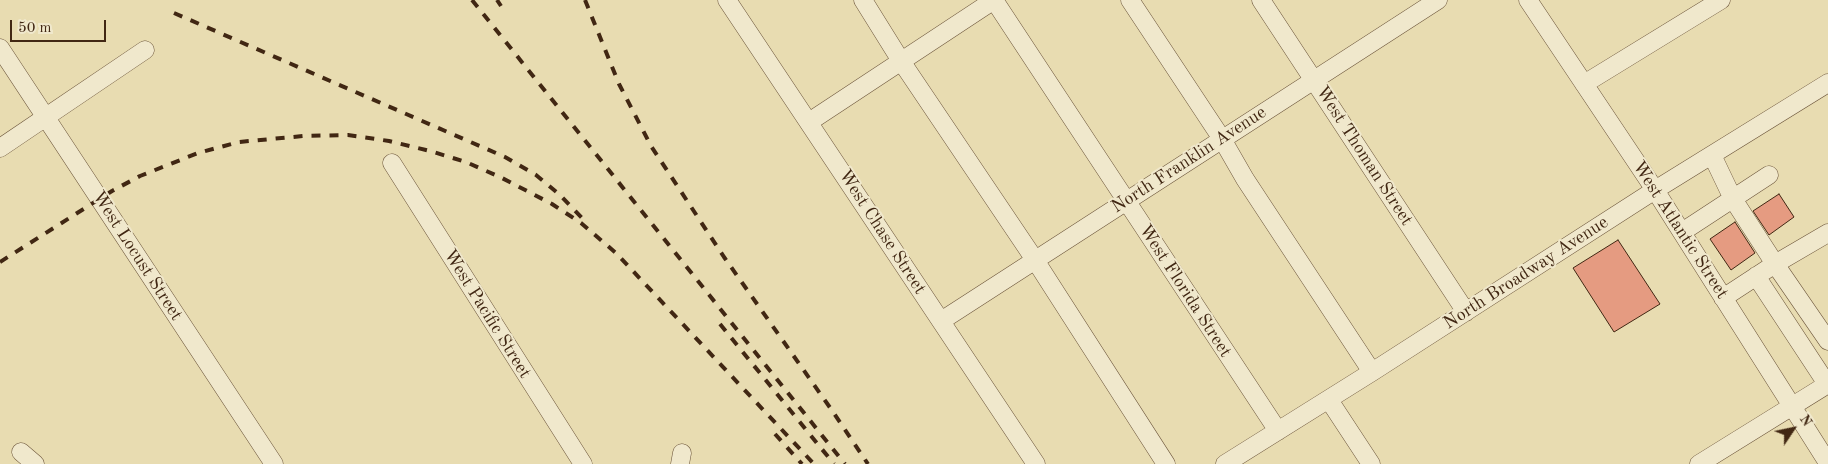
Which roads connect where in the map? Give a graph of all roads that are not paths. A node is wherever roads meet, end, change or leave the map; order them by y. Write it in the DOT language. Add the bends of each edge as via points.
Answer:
graph roads {
  1 [pos="727,0"];
  2 [pos="863,0"];
  3 [pos="994,0"];
  4 [pos="1130,0"];
  5 [pos="1261,0"];
  6 [pos="1438,0"];
  7 [pos="1528,0"];
  8 [pos="1721,0"];
  9 [pos="0,48"];
  10 [pos="145,50"];
  11 [pos="901,61"];
  12 [pos="1313,80"];
  13 [pos="1828,83"];
  14 [pos="1584,84"];
  15 [pos="46,118"];
  16 [pos="809,122"];
  17 [pos="1222,139"];
  18 [pos="0,148"];
  19 [pos="1712,154"];
  20 [pos="392,163"];
  21 [pos="1769,175"];
  22 [pos="1655,190"];
  23 [pos="1733,199"];
  24 [pos="1126,201"];
  25 [pos="1682,232"];
  26 [pos="1828,233"];
  27 [pos="1035,260"];
  28 [pos="1774,264"];
  29 [pos="1756,276"];
  30 [pos="1723,298"];
  31 [pos="1466,312"];
  32 [pos="941,321"];
  33 [pos="1828,342"];
  34 [pos="1372,372"];
  35 [pos="1827,384"];
  36 [pos="1329,400"];
  37 [pos="1791,406"];
  38 [pos="1278,431"];
  39 [pos="21,452"];
  40 [pos="1828,462"];
  41 [pos="36,464"];
  42 [pos="274,464"];
  43 [pos="583,464"];
  44 [pos="1036,464"];
  45 [pos="1166,464"];
  46 [pos="1225,464"];
  47 [pos="1371,464"];
  48 [pos="1700,464"];
  1 -- 16 [label="street, West Chase Street"];
  2 -- 11 [label="street"];
  3 -- 11 [label="street"];
  3 -- 24 [label="street, West Florida Street"];
  4 -- 17 [label="street"];
  5 -- 12 [label="street, West Thoman Street"];
  6 -- 12 [label="street, North Franklin Avenue"];
  7 -- 14 [label="street, West Atlantic Street"];
  8 -- 14 [label="street"];
  9 -- 15 [label="street, West Locust Street"];
  10 -- 15 [label="street"];
  11 -- 16 [label="street"];
  11 -- 27 [label="street"];
  12 -- 17 [label="street, North Franklin Avenue"];
  12 -- 31 [label="street, West Thoman Street"];
  13 -- 19 [label="street, North Broadway Avenue"];
  14 -- 22 [label="street, West Atlantic Street"];
  15 -- 18 [label="street"];
  15 -- 42 [label="street, West Locust Street"];
  16 -- 32 [label="street, West Chase Street"];
  17 -- 24 [label="street, North Franklin Avenue"];
  17 -- 34 [label="street"];
  19 -- 22 [label="street, North Broadway Avenue"];
  19 -- 23 [label="street"];
  20 -- 43 [label="street, West Pacific Street"];
  21 -- 23 [label="street"];
  22 -- 25 [label="street, West Atlantic Street"];
  22 -- 31 [label="street, North Broadway Avenue"];
  23 -- 25 [label="street"];
  23 -- 28 [label="street"];
  24 -- 27 [label="street, North Franklin Avenue"];
  24 -- 38 [label="street, West Florida Street"];
  25 -- 30 [label="street, West Atlantic Street"];
  26 -- 28 [label="street"];
  27 -- 32 [label="street, North Franklin Avenue"];
  27 -- 45 [label="street"];
  28 -- 29 [label="street"];
  28 -- 33 [label="street"];
  29 -- 30 [label="street"];
  29 -- 35 [label="street"];
  30 -- 37 [label="street, West Atlantic Street"];
  31 -- 34 [label="street, North Broadway Avenue"];
  32 -- 44 [label="street, West Chase Street"];
  34 -- 36 [label="street, North Broadway Avenue"];
  35 -- 37 [label="street"];
  36 -- 38 [label="street, North Broadway Avenue"];
  36 -- 47 [label="street"];
  37 -- 40 [label="street, West Atlantic Street"];
  37 -- 48 [label="street"];
  38 -- 46 [label="street, North Broadway Avenue"];
  39 -- 41 [label="street"];
}
